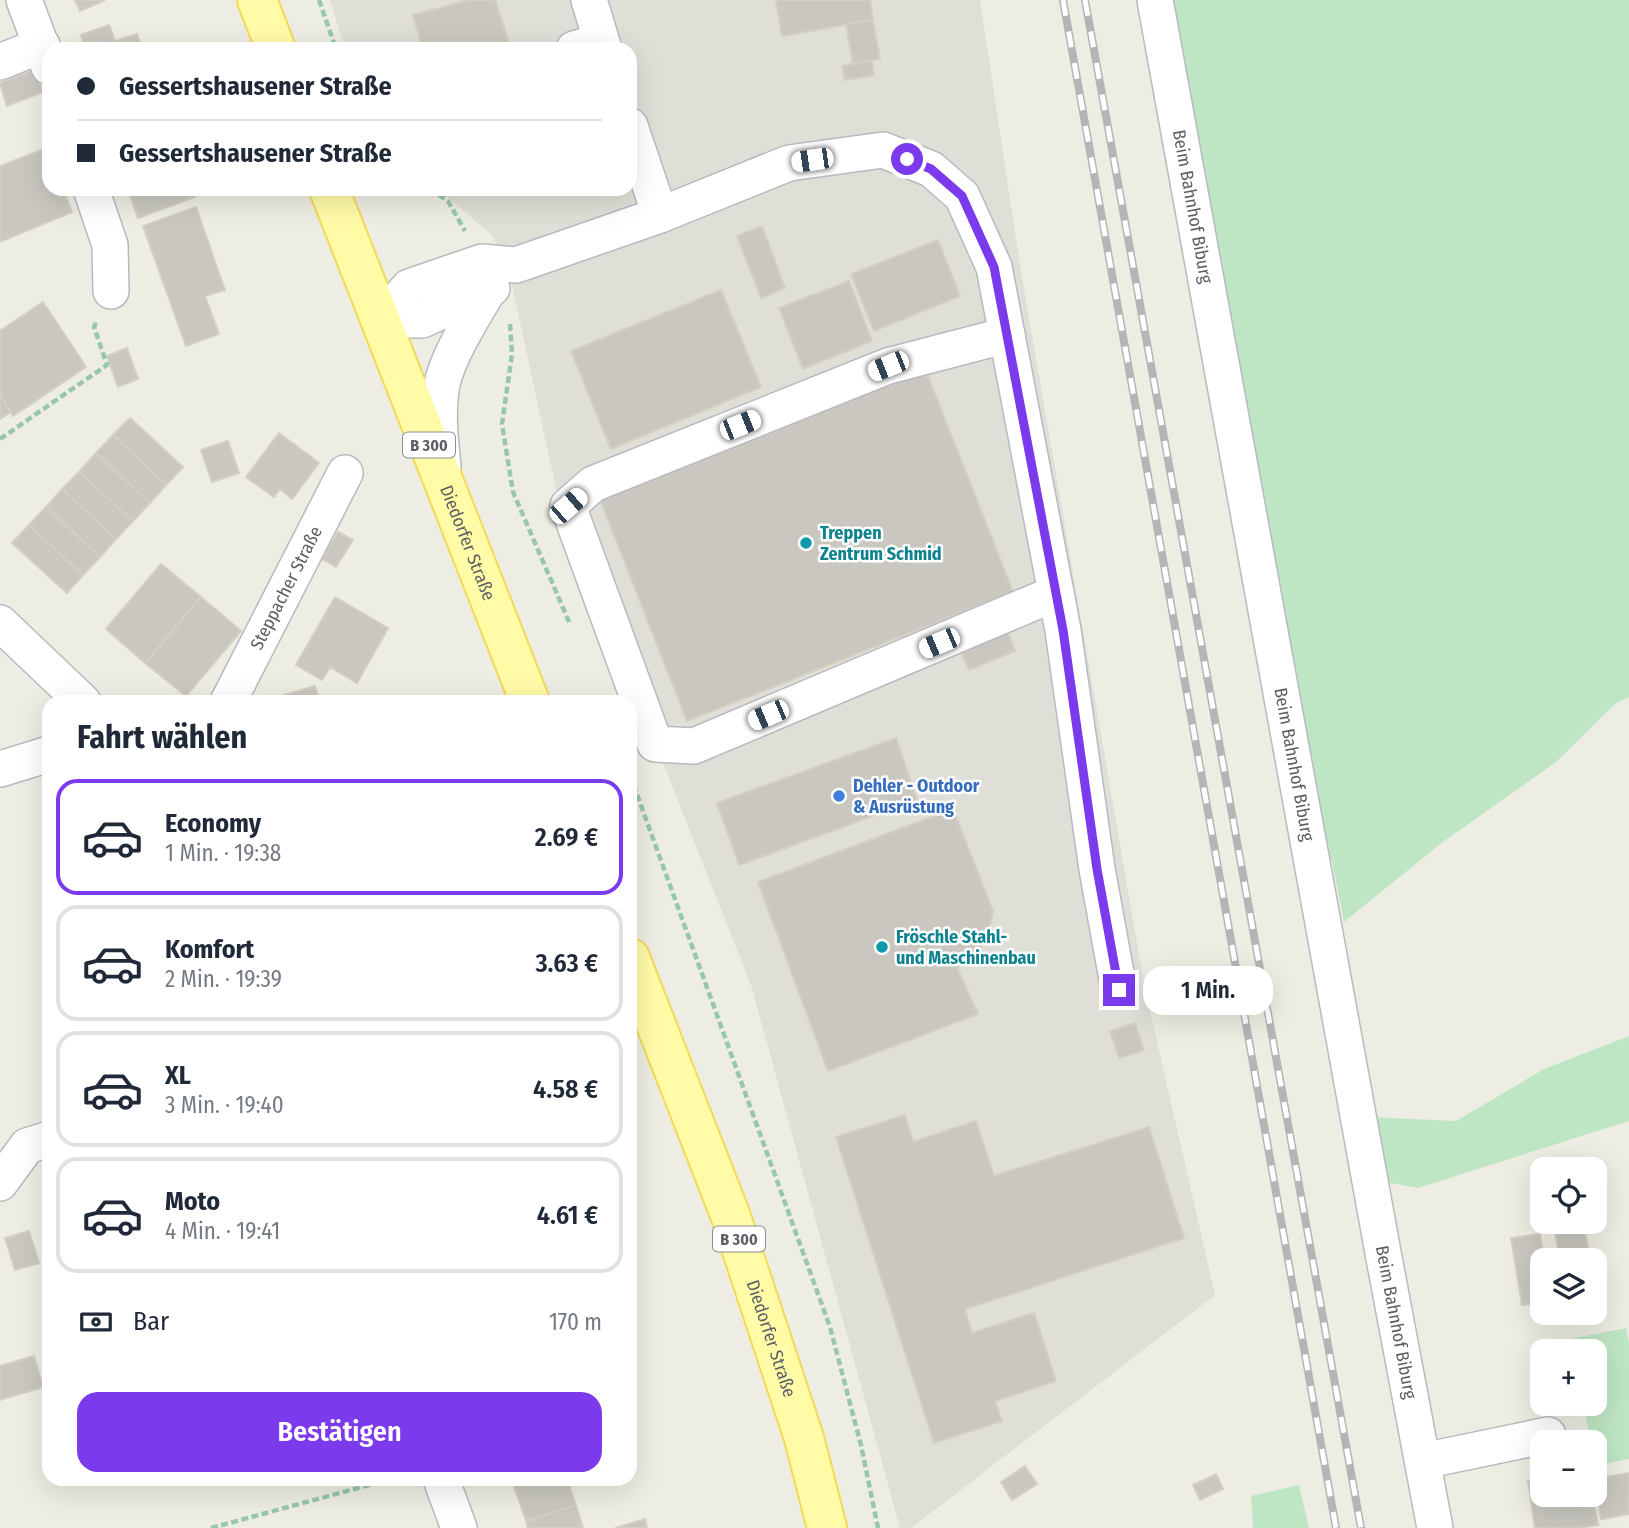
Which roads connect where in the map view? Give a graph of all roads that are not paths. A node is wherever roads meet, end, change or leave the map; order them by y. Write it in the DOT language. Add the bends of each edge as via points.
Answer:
graph roads {
  1 [pos="24,0"];
  2 [pos="257,0"];
  3 [pos="589,0"];
  4 [pos="1155,0"];
  5 [pos="273,42"];
  6 [pos="593,42"];
  7 [pos="42,46"];
  8 [pos="42,57"];
  9 [pos="0,62"];
  10 [pos="637,147"];
  11 [pos="93,196"];
  12 [pos="332,196"];
  13 [pos="660,215"];
  14 [pos="494,276"];
  15 [pos="111,291"];
  16 [pos="380,320"];
  17 [pos="1007,335"];
  18 [pos="345,473"];
  19 [pos="445,487"];
  20 [pos="1056,593"];
  21 [pos="0,622"];
  22 [pos="76,695"];
  23 [pos="232,695"];
  24 [pos="527,695"];
  25 [pos="636,695"];
  26 [pos="637,697"];
  27 [pos="42,756"];
  28 [pos="0,769"];
  29 [pos="637,976"];
  30 [pos="1119,990"];
  31 [pos="42,1141"];
  32 [pos="0,1183"];
  33 [pos="1530,1439"];
  34 [pos="1423,1461"];
  35 [pos="443,1486"];
  36 [pos="458,1528"];
  37 [pos="827,1528"];
  38 [pos="1435,1528"];
  1 -- 7 [label="street"];
  2 -- 5 [label="main road"];
  3 -- 6 [label="street"];
  4 -- 34 [label="street, Beim Bahnhof Biburg"];
  8 -- 9 [label="street"];
  10 -- 13 [label="street"];
  11 -- 15 [label="street" via="110,245"];
  12 -- 16 [label="main road, Diedorfer Straße / B 300"];
  13 -- 14 [label="street"];
  13 -- 17 [label="street" via="789,163 883,150 931,169 962,196 994,267"];
  14 -- 16 [label="street" via="422,320"];
  14 -- 19 [label="street" via="442,383 439,430"];
  16 -- 19 [label="main road, Diedorfer Straße / B 300"];
  17 -- 20 [label="street"];
  17 -- 25 [label="street" via="888,366 593,484 568,506"];
  18 -- 23 [label="street, Steppacher Straße"];
  19 -- 24 [label="main road, Diedorfer Straße / B 300"];
  20 -- 26 [label="street" via="694,746 654,744"];
  20 -- 30 [label="street"];
  21 -- 22 [label="street"];
  27 -- 28 [label="street"];
  29 -- 37 [label="main road, Diedorfer Straße / B 300" via="732,1217 804,1438"];
  31 -- 32 [label="street" via="27,1146"];
  33 -- 34 [label="street"];
  34 -- 38 [label="street, Beim Bahnhof Biburg"];
  35 -- 36 [label="street"];
}
